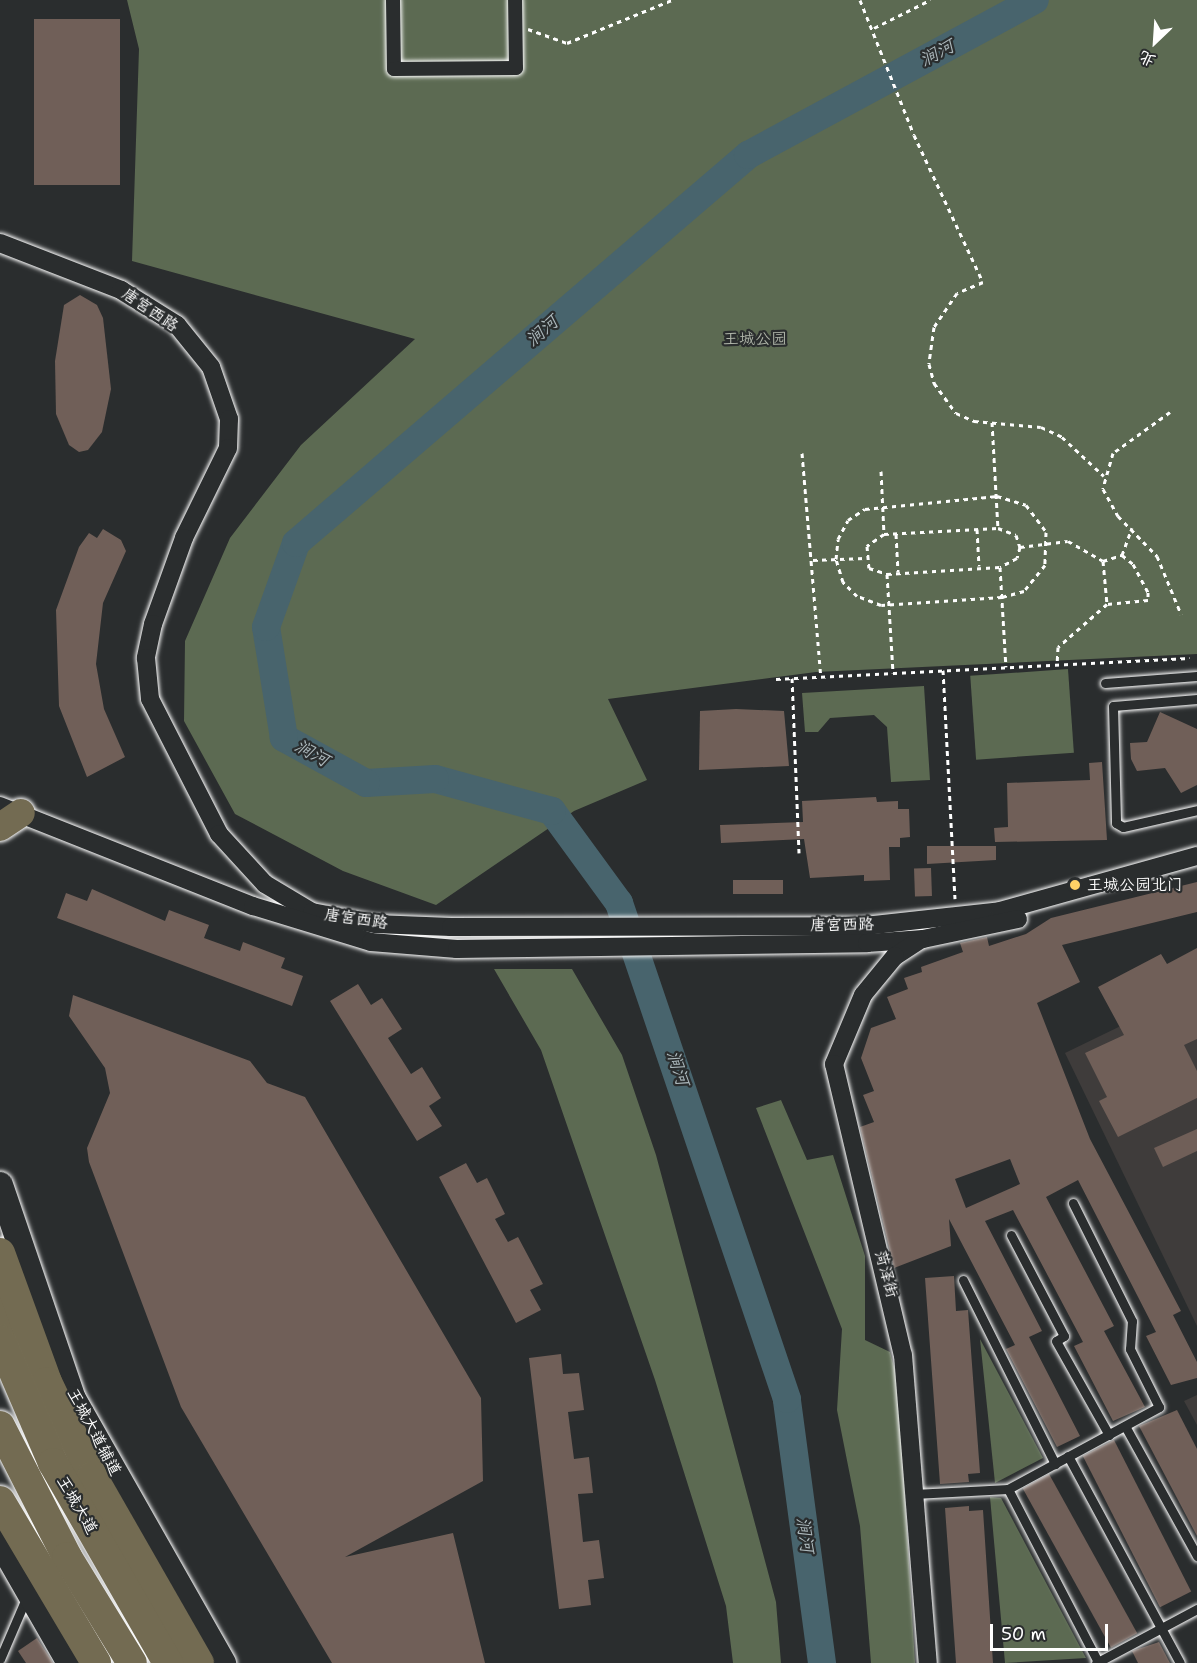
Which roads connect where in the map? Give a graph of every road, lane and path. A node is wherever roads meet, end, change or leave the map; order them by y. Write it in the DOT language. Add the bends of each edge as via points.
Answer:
graph roads {
  1 [pos="393,0"];
  2 [pos="515,0"];
  3 [pos="672,0"];
  4 [pos="860,0"];
  5 [pos="930,0"];
  6 [pos="515,25"];
  7 [pos="874,28"];
  8 [pos="0,243"];
  9 [pos="1170,412"];
  10 [pos="992,422"];
  11 [pos="802,453"];
  12 [pos="881,471"];
  13 [pos="1104,476"];
  14 [pos="997,496"];
  15 [pos="883,505"];
  16 [pos="998,528"];
  17 [pos="1132,528"];
  18 [pos="977,529"];
  19 [pos="884,534"];
  20 [pos="896,534"];
  21 [pos="1048,544"];
  22 [pos="1020,547"];
  23 [pos="1122,555"];
  24 [pos="865,558"];
  25 [pos="836,559"];
  26 [pos="812,561"];
  27 [pos="1103,561"];
  28 [pos="979,566"];
  29 [pos="1000,567"];
  30 [pos="898,572"];
  31 [pos="887,574"];
  32 [pos="1002,597"];
  33 [pos="1107,604"];
  34 [pos="888,605"];
  35 [pos="1181,614"];
  36 [pos="1189,658"];
  37 [pos="1057,665"];
  38 [pos="1006,667"];
  39 [pos="943,670"];
  40 [pos="893,673"];
  41 [pos="1197,676"];
  42 [pos="821,677"];
  43 [pos="792,678"];
  44 [pos="776,679"];
  45 [pos="1105,684"];
  46 [pos="1197,699"];
  47 [pos="1197,810"];
  48 [pos="7,816"];
  49 [pos="799,853"];
  50 [pos="1197,856"];
  51 [pos="1197,866"];
  52 [pos="956,918"];
  53 [pos="923,930"];
  54 [pos="866,934"];
  55 [pos="0,1185"];
  56 [pos="1073,1203"];
  57 [pos="1011,1235"];
  58 [pos="2,1273"];
  59 [pos="963,1280"];
  60 [pos="0,1340"];
  61 [pos="0,1426"];
  62 [pos="1125,1426"];
  63 [pos="1108,1435"];
  64 [pos="0,1456"];
  65 [pos="1068,1456"];
  66 [pos="1055,1464"];
  67 [pos="1008,1489"];
  68 [pos="914,1494"];
  69 [pos="0,1501"];
  70 [pos="0,1541"];
  71 [pos="1197,1556"];
  72 [pos="28,1594"];
  73 [pos="1197,1609"];
  74 [pos="1162,1628"];
  75 [pos="1116,1653"];
  76 [pos="0,1659"];
  77 [pos="70,1663"];
  78 [pos="96,1663"];
  79 [pos="112,1663"];
  80 [pos="132,1663"];
  81 [pos="168,1663"];
  82 [pos="190,1663"];
  83 [pos="199,1663"];
  84 [pos="223,1663"];
  85 [pos="928,1663"];
  86 [pos="1097,1663"];
  87 [pos="1121,1663"];
  88 [pos="1180,1663"];
  1 -- 6 [label="street" via="394,69 516,68"];
  2 -- 6 [label="street"];
  3 -- 6 [label="path" via="567,43"];
  4 -- 7 [label="path"];
  5 -- 7 [label="path"];
  7 -- 10 [label="path" via="914,135 982,282 957,293 943,308 934,327 929,364 939,390 956,412"];
  8 -- 54 [label="street, 唐宫西路" via="121,290 177,325 211,367 229,419 228,448 184,538 146,658 150,699 219,834 265,884 312,912 375,924"];
  9 -- 13 [label="path" via="1113,453"];
  10 -- 13 [label="path" via="1041,427 1062,437"];
  10 -- 14 [label="path"];
  11 -- 26 [label="path"];
  12 -- 15 [label="path"];
  13 -- 17 [label="path" via="1108,501"];
  14 -- 15 [label="path"];
  14 -- 16 [label="path"];
  14 -- 21 [label="path" via="1035,513"];
  15 -- 19 [label="path"];
  15 -- 25 [label="path" via="865,509 848,520"];
  16 -- 18 [label="path"];
  16 -- 22 [label="path" via="1016,535"];
  17 -- 23 [label="path"];
  17 -- 35 [label="path" via="1167,572"];
  18 -- 20 [label="path"];
  18 -- 28 [label="path"];
  19 -- 20 [label="path"];
  19 -- 24 [label="path" via="867,546"];
  20 -- 30 [label="path"];
  21 -- 22 [label="path"];
  21 -- 27 [label="path" via="1068,541"];
  21 -- 32 [label="path" via="1045,565 1032,584"];
  22 -- 29 [label="path" via="1017,558"];
  23 -- 27 [label="path"];
  23 -- 33 [label="path" via="1140,574 1148,600"];
  24 -- 25 [label="path"];
  24 -- 31 [label="path" via="869,568"];
  25 -- 26 [label="path"];
  25 -- 34 [label="path" via="843,582 857,596"];
  26 -- 42 [label="path"];
  27 -- 33 [label="path"];
  28 -- 29 [label="path"];
  28 -- 30 [label="path"];
  29 -- 32 [label="path"];
  30 -- 31 [label="path"];
  31 -- 34 [label="path"];
  32 -- 34 [label="path"];
  32 -- 38 [label="path"];
  33 -- 37 [label="path" via="1063,641"];
  34 -- 40 [label="path"];
  36 -- 37 [label="path"];
  37 -- 38 [label="path"];
  38 -- 39 [label="path"];
  39 -- 40 [label="path"];
  39 -- 52 [label="path"];
  40 -- 42 [label="path"];
  41 -- 45 [label="lane"];
  42 -- 43 [label="path"];
  43 -- 44 [label="path"];
  43 -- 49 [label="path"];
  46 -- 47 [label="lane" via="1113,706 1116,823 1123,827"];
  48 -- 54 [label="street, 唐宫西路" via="272,913 371,942 457,949"];
  50 -- 52 [label="street, 唐宫西路" via="999,911"];
  51 -- 53 [label="street, 唐宫西路" via="1005,923"];
  52 -- 53 [label="street, 唐宫西路"];
  53 -- 54 [label="street, 唐宫西路"];
  53 -- 68 [label="street, 菏泽街" via="863,995 834,1064 894,1299"];
  55 -- 84 [label="main road, 王城大道辅道" via="73,1399"];
  56 -- 62 [label="lane" via="1132,1321 1130,1349 1158,1407"];
  57 -- 63 [label="lane" via="1064,1336 1056,1341"];
  58 -- 82 [label="main road" via="36,1385 86,1486"];
  58 -- 83 [label="highway" via="47,1382 92,1476"];
  59 -- 66 [label="lane"];
  60 -- 81 [label="highway, 王城大道" via="53,1463"];
  61 -- 80 [label="highway, 王城大道" via="66,1557"];
  62 -- 63 [label="lane"];
  62 -- 71 [label="lane"];
  63 -- 65 [label="lane"];
  64 -- 79 [label="main road"];
  65 -- 66 [label="lane"];
  65 -- 74 [label="lane"];
  66 -- 67 [label="lane"];
  67 -- 68 [label="lane"];
  67 -- 86 [label="lane"];
  68 -- 85 [label="street, 菏泽街"];
  69 -- 78 [label="highway"];
  70 -- 72 [label="main road"];
  72 -- 76 [label="lane"];
  72 -- 77 [label="main road"];
  73 -- 74 [label="lane"];
  74 -- 75 [label="lane"];
  74 -- 88 [label="lane"];
  75 -- 86 [label="lane"];
  75 -- 87 [label="lane"];
}
